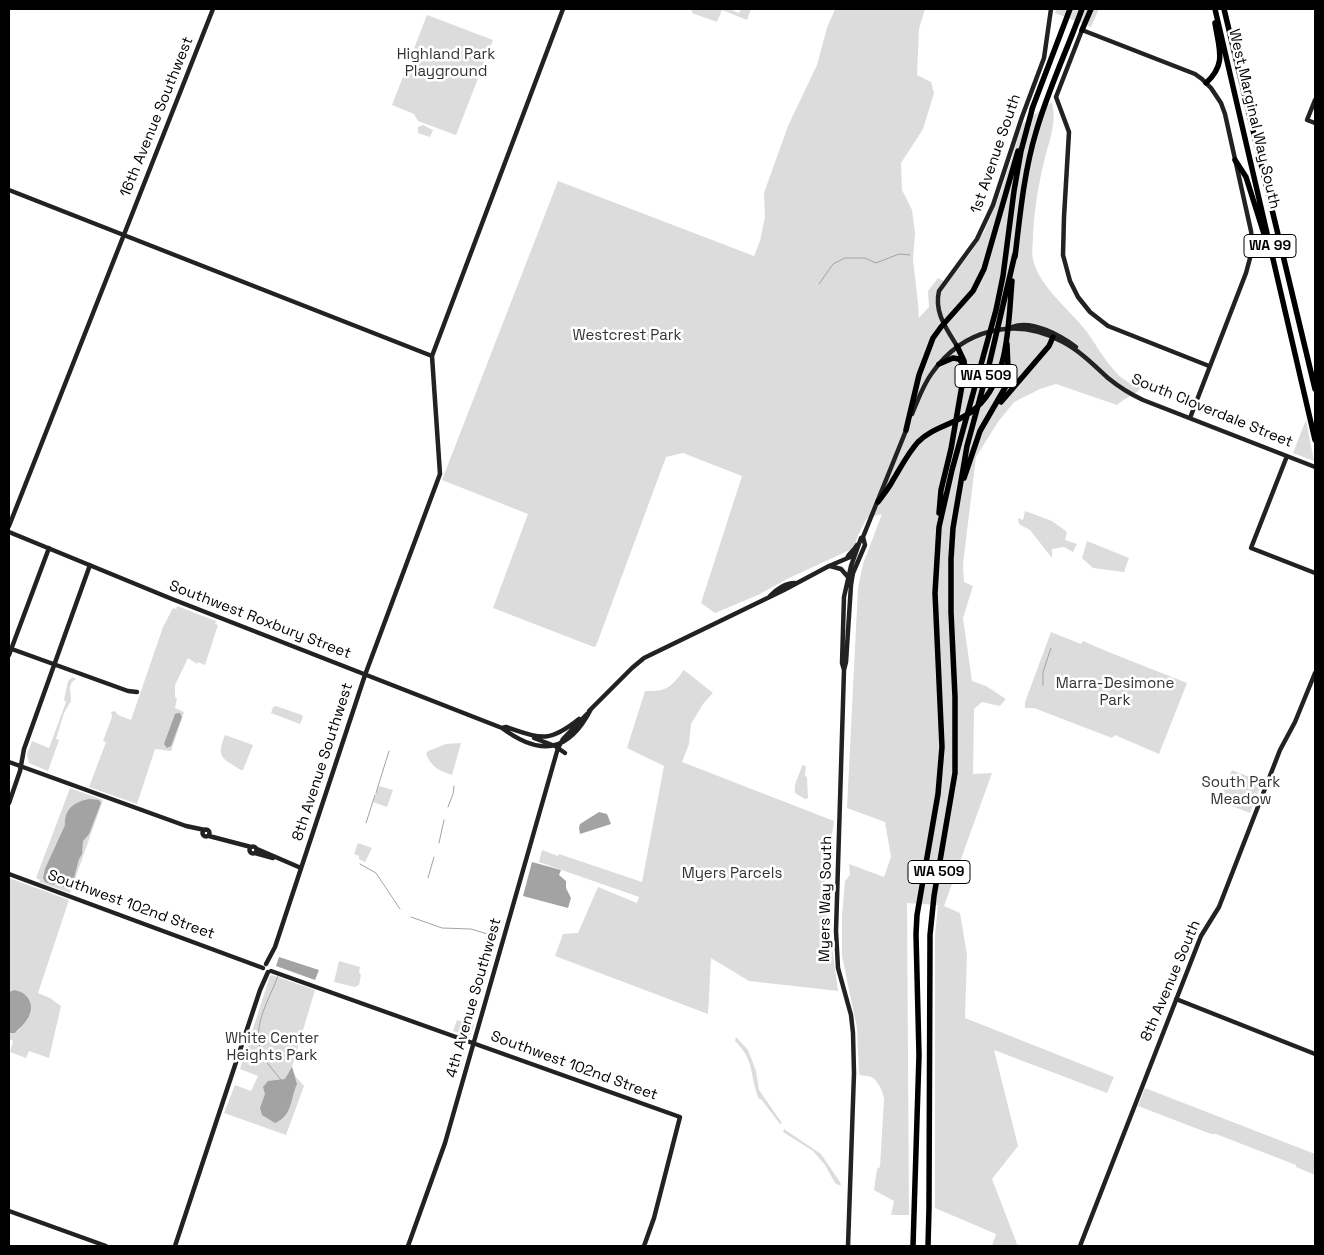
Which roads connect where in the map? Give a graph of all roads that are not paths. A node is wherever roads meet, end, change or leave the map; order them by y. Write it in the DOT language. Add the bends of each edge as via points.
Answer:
graph roads {
  1 [pos="212,9"];
  2 [pos="563,9"];
  3 [pos="1051,9"];
  4 [pos="1069,9"];
  5 [pos="1082,9"];
  6 [pos="1091,9"];
  7 [pos="1214,9"];
  8 [pos="1224,9"];
  9 [pos="1082,30"];
  10 [pos="1206,83"];
  11 [pos="1315,100"];
  12 [pos="1033,106"];
  13 [pos="1315,123"];
  14 [pos="1235,160"];
  15 [pos="9,190"];
  16 [pos="124,234"];
  17 [pos="1015,254"];
  18 [pos="1280,287"];
  19 [pos="1007,332"];
  20 [pos="1053,337"];
  21 [pos="957,346"];
  22 [pos="1307,352"];
  23 [pos="432,356"];
  24 [pos="939,364"];
  25 [pos="1209,366"];
  26 [pos="965,368"];
  27 [pos="1102,373"];
  28 [pos="1315,377"];
  29 [pos="1315,389"];
  30 [pos="988,417"];
  31 [pos="1190,418"];
  32 [pos="906,430"];
  33 [pos="1315,440"];
  34 [pos="1287,456"];
  35 [pos="1315,467"];
  36 [pos="958,499"];
  37 [pos="878,502"];
  38 [pos="16,508"];
  39 [pos="9,510"];
  40 [pos="9,526"];
  41 [pos="939,527"];
  42 [pos="9,532"];
  43 [pos="862,538"];
  44 [pos="865,545"];
  45 [pos="48,548"];
  46 [pos="852,557"];
  47 [pos="90,565"];
  48 [pos="829,566"];
  49 [pos="854,573"];
  50 [pos="1315,573"];
  51 [pos="848,577"];
  52 [pos="10,648"];
  53 [pos="9,655"];
  54 [pos="54,665"];
  55 [pos="844,670"];
  56 [pos="1315,673"];
  57 [pos="364,674"];
  58 [pos="137,692"];
  59 [pos="591,710"];
  60 [pos="502,728"];
  61 [pos="531,736"];
  62 [pos="558,749"];
  63 [pos="9,762"];
  64 [pos="20,766"];
  65 [pos="9,802"];
  66 [pos="301,868"];
  67 [pos="9,874"];
  68 [pos="268,968"];
  69 [pos="1176,999"];
  70 [pos="474,1043"];
  71 [pos="1315,1054"];
  72 [pos="9,1211"];
  73 [pos="106,1246"];
  74 [pos="175,1246"];
  75 [pos="408,1246"];
  76 [pos="644,1246"];
  77 [pos="848,1246"];
  78 [pos="913,1246"];
  79 [pos="928,1246"];
  80 [pos="1080,1246"];
  1 -- 16 [label="street, 16th Avenue Southwest"];
  2 -- 23 [label="street"];
  3 -- 21 [label="street, 1st Avenue South" via="1044,58 993,205 974,243 939,291 938,311"];
  4 -- 12 [label="highway, WA 509"];
  5 -- 17 [label="highway, WA 509" via="1036,133 1024,185"];
  6 -- 9 [label="highway"];
  7 -- 10 [label="highway" via="1220,62 1217,72"];
  7 -- 18 [label="highway, West Marginal Way South / WA 99"];
  8 -- 22 [label="highway, West Marginal Way South / WA 99"];
  9 -- 10 [label="street" via="1195,74"];
  9 -- 25 [label="street" via="1056,97 1069,132 1063,255 1066,269 1082,303 1098,318 1117,330"];
  10 -- 14 [label="street" via="1224,110"];
  11 -- 13 [label="street" via="1307,120"];
  12 -- 32 [label="highway" via="984,269 973,291 936,334 919,375"];
  12 -- 41 [label="highway, WA 509" via="1021,151 996,310"];
  14 -- 18 [label="highway" via="1246,177"];
  14 -- 25 [label="street" via="1252,247 1246,274"];
  15 -- 16 [label="street"];
  16 -- 23 [label="street"];
  16 -- 38 [label="street, 16th Avenue Southwest"];
  17 -- 19 [label="highway"];
  17 -- 36 [label="highway, WA 509" via="967,446"];
  18 -- 33 [label="highway, West Marginal Way South / WA 99"];
  19 -- 20 [label="street, South Cloverdale Street" via="1014,328"];
  19 -- 21 [label="street, South Cloverdale Street" via="996,330"];
  19 -- 27 [label="street, South Cloverdale Street" via="1016,325 1059,335 1098,366"];
  19 -- 30 [label="highway" via="1007,381"];
  19 -- 37 [label="highway" via="1000,370 985,399 975,409 937,429 913,448"];
  20 -- 27 [label="street, South Cloverdale Street" via="1071,347"];
  20 -- 30 [label="highway" via="1049,346"];
  21 -- 24 [label="street"];
  21 -- 26 [label="highway"];
  22 -- 28 [label="highway"];
  22 -- 29 [label="highway, West Marginal Way South / WA 99"];
  23 -- 57 [label="street, 8th Avenue Southwest" via="440,474"];
  24 -- 26 [label="highway" via="956,358"];
  24 -- 32 [label="street" via="922,388"];
  25 -- 31 [label="street"];
  26 -- 41 [label="highway" via="941,490"];
  27 -- 31 [label="street, South Cloverdale Street" via="1136,396"];
  30 -- 36 [label="highway" via="974,444"];
  31 -- 34 [label="street, South Cloverdale Street"];
  32 -- 37 [label="street"];
  34 -- 35 [label="street, South Cloverdale Street"];
  34 -- 50 [label="street" via="1251,548"];
  36 -- 79 [label="highway, WA 509" via="951,559 955,774 930,935"];
  37 -- 43 [label="street"];
  38 -- 39 [label="street"];
  38 -- 40 [label="street, 16th Avenue Southwest"];
  41 -- 78 [label="highway, WA 509" via="935,593 942,747 938,794 917,915 919,1056"];
  42 -- 45 [label="street, Southwest Roxbury Street"];
  43 -- 44 [label="street"];
  43 -- 46 [label="street"];
  43 -- 46 [label="street, Myers Way South"];
  44 -- 46 [label="street"];
  44 -- 49 [label="street, Myers Way South"];
  45 -- 47 [label="street, Southwest Roxbury Street"];
  45 -- 52 [label="street"];
  46 -- 48 [label="street"];
  46 -- 49 [label="street"];
  46 -- 51 [label="street, Myers Way South"];
  47 -- 54 [label="street"];
  47 -- 57 [label="street, Southwest Roxbury Street"];
  48 -- 51 [label="street" via="841,569"];
  48 -- 59 [label="street" via="797,583 782,586 769,596 644,658"];
  49 -- 55 [label="street, Myers Way South"];
  51 -- 55 [label="street, Myers Way South" via="843,613"];
  52 -- 53 [label="street"];
  52 -- 54 [label="street"];
  54 -- 58 [label="street"];
  54 -- 64 [label="street"];
  55 -- 77 [label="street, Myers Way South" via="836,952 853,1033"];
  56 -- 69 [label="street, 8th Avenue South" via="1280,750 1219,908 1203,931"];
  57 -- 60 [label="street, Southwest Roxbury Street"];
  57 -- 66 [label="street, 8th Avenue Southwest"];
  59 -- 61 [label="street, Southwest Roxbury Street" via="563,732"];
  59 -- 62 [label="street"];
  59 -- 62 [label="street" via="583,724"];
  60 -- 61 [label="street, Southwest Roxbury Street"];
  60 -- 62 [label="street, Southwest Roxbury Street" via="526,741"];
  61 -- 62 [label="street"];
  62 -- 70 [label="street, 4th Avenue Southwest"];
  63 -- 64 [label="street"];
  64 -- 65 [label="street"];
  64 -- 66 [label="street" via="204,832 205,837 209,834"];
  66 -- 68 [label="street, 8th Avenue Southwest"];
  67 -- 68 [label="street, Southwest 102nd Street"];
  68 -- 70 [label="street, Southwest 102nd Street"];
  68 -- 74 [label="street, 8th Avenue Southwest"];
  69 -- 71 [label="street"];
  69 -- 80 [label="street, 8th Avenue South"];
  70 -- 75 [label="street, 4th Avenue Southwest"];
  70 -- 76 [label="street, Southwest 102nd Street" via="680,1117"];
  72 -- 73 [label="street"];
}
